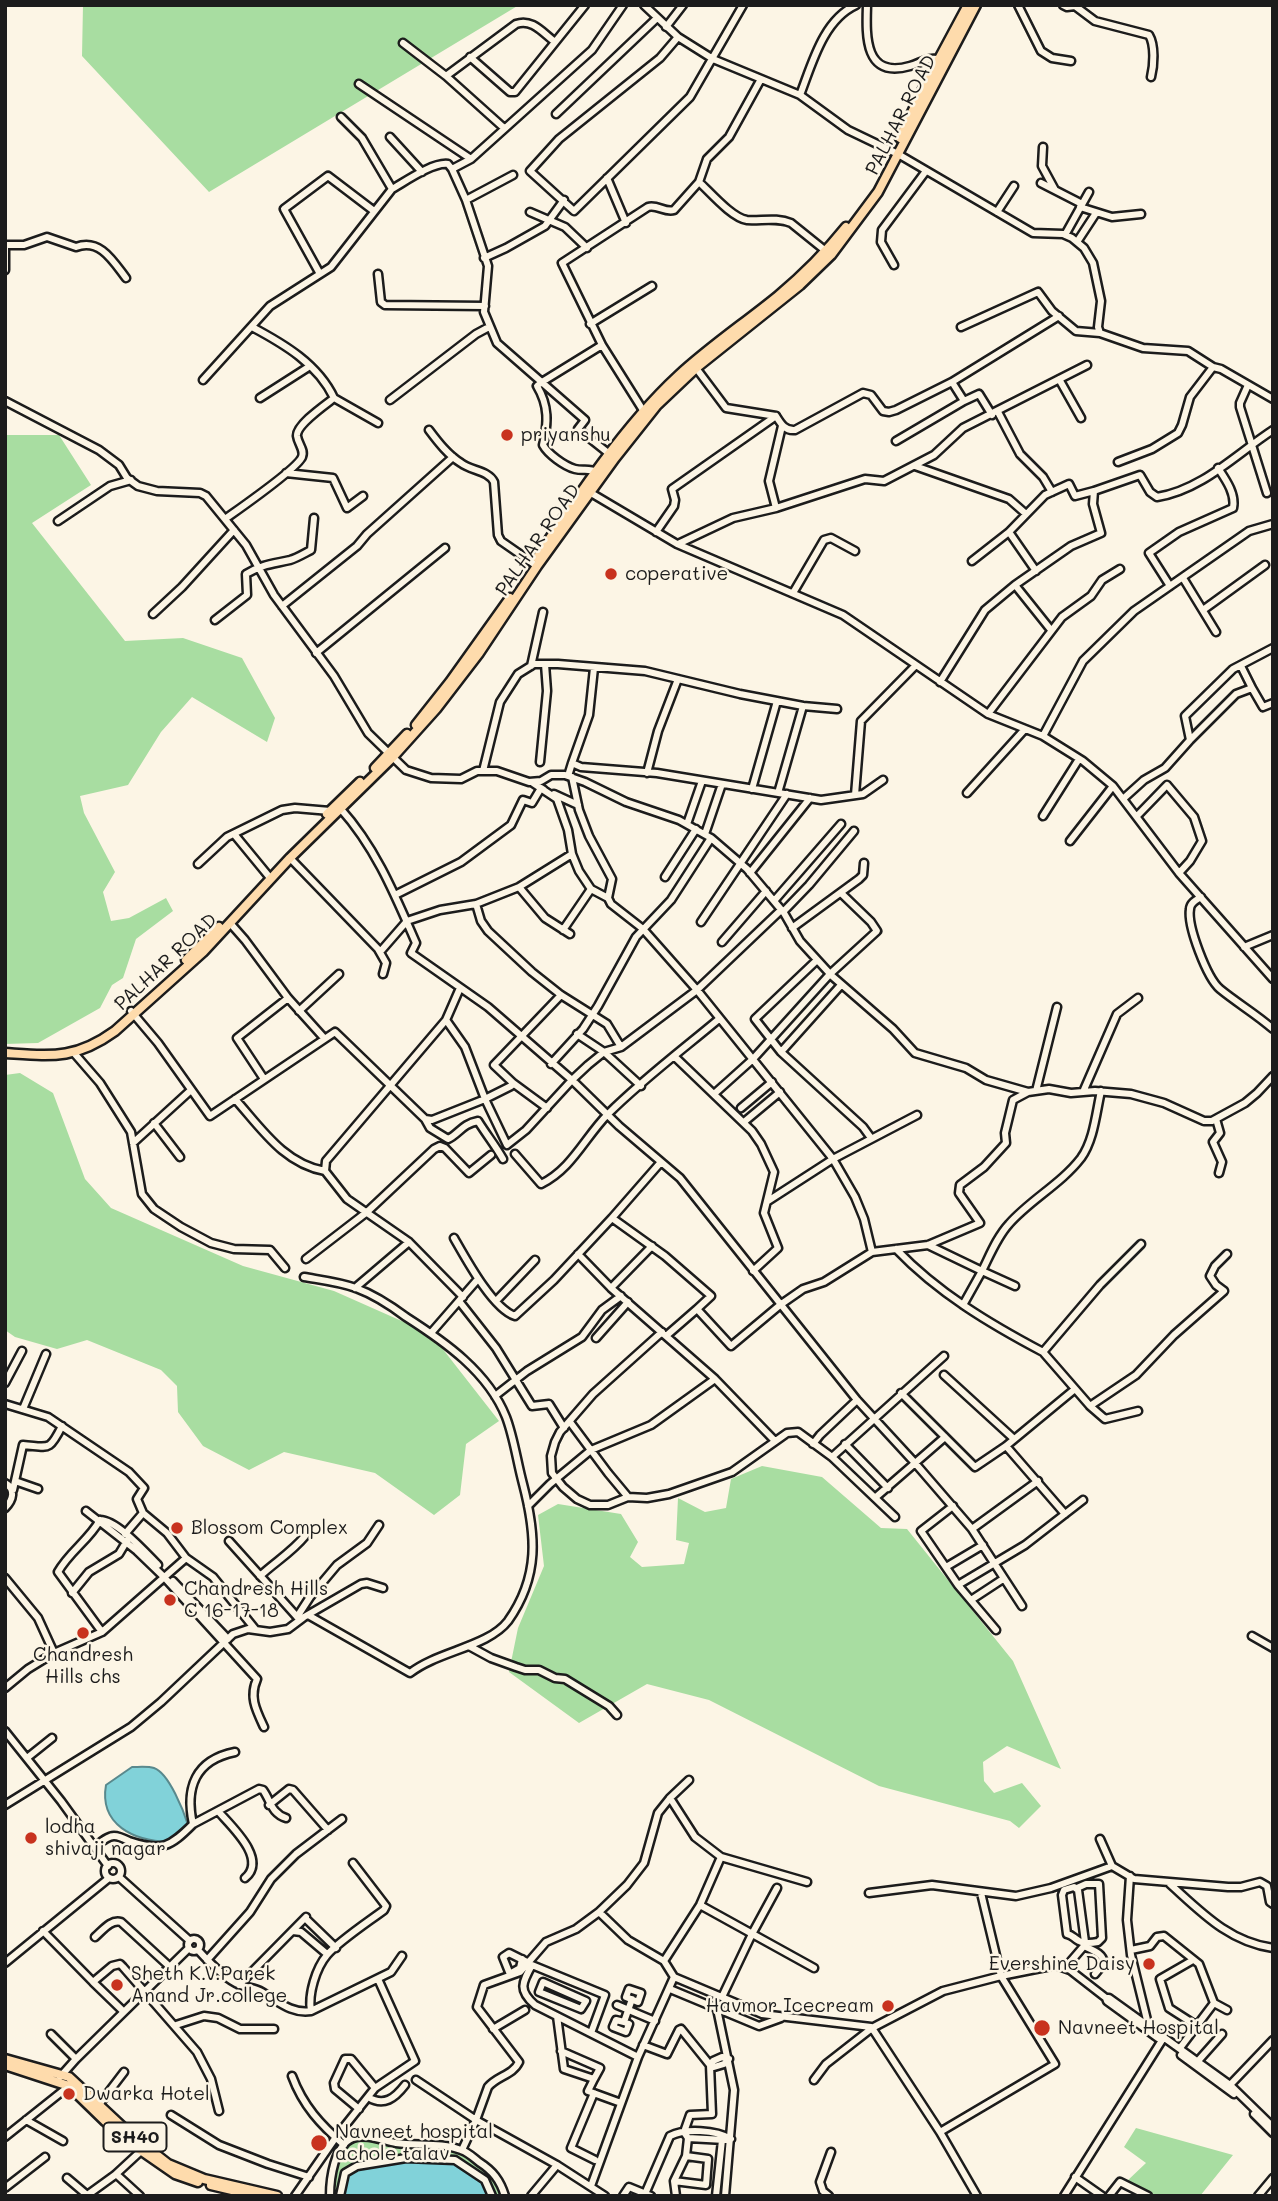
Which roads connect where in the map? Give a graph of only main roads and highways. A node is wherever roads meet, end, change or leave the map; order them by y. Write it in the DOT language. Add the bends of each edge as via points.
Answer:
graph roads {
  1 [pos="968,5"];
  2 [pos="976,5"];
  3 [pos="896,153"];
  4 [pos="828,253"];
  5 [pos="645,414"];
  6 [pos="613,456"];
  7 [pos="535,565"];
  8 [pos="390,756"];
  9 [pos="269,877"];
  10 [pos="132,1013"];
  11 [pos="5,1051"];
  12 [pos="5,2059"];
  13 [pos="5,2065"];
  14 [pos="97,2108"];
  15 [pos="144,2148"];
  16 [pos="256,2196"];
  17 [pos="277,2196"];
  1 -- 3 [label="main road, PALHAR ROAD"];
  2 -- 3 [label="main road, PALHAR ROAD"];
  3 -- 4 [label="main road, PALHAR ROAD"];
  4 -- 5 [label="main road, PALHAR ROAD" via="800,285"];
  4 -- 5 [label="main road, PALHAR ROAD" via="678,376"];
  5 -- 6 [label="main road, PALHAR ROAD"];
  6 -- 7 [label="main road, PALHAR ROAD" via="591,493"];
  6 -- 7 [label="main road, PALHAR ROAD" via="597,472"];
  7 -- 8 [label="main road, PALHAR ROAD"];
  8 -- 9 [label="main road, PALHAR ROAD"];
  8 -- 9 [label="main road, PALHAR ROAD" via="330,811"];
  9 -- 10 [label="main road, PALHAR ROAD"];
  9 -- 10 [label="main road, PALHAR ROAD" via="230,923"];
  10 -- 11 [label="main road, PALHAR ROAD" via="99,1043 74,1051 50,1055"];
  12 -- 14 [label="main road, SH40" via="63,2074"];
  13 -- 14 [label="main road, SH40" via="69,2086"];
  14 -- 15 [label="main road, SH40" via="125,2139"];
  15 -- 16 [label="main road, SH40" via="187,2179"];
  15 -- 17 [label="main road, SH40" via="190,2174"];
}
